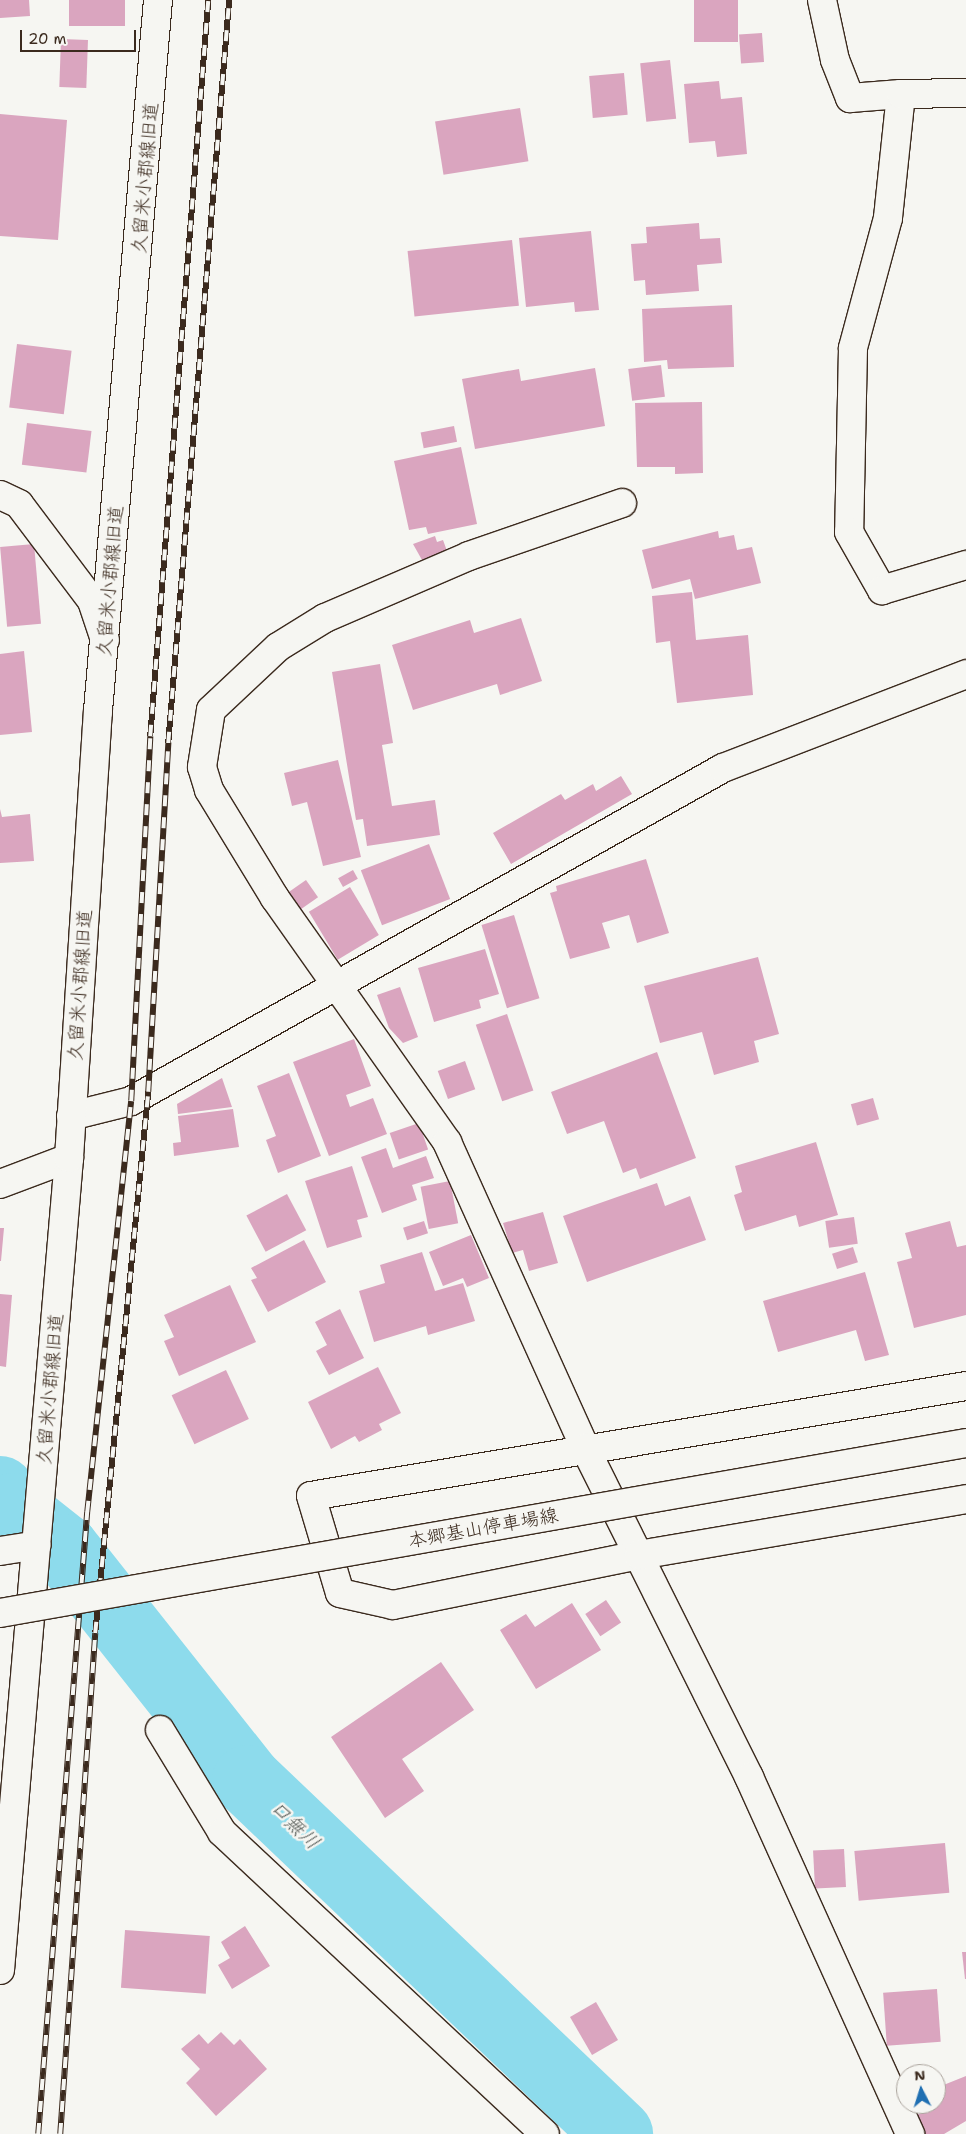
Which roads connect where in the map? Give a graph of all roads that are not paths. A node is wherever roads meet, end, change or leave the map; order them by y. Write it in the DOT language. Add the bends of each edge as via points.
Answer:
graph roads {
  1 [pos="158,0"];
  2 [pos="822,0"];
  3 [pos="966,93"];
  4 [pos="901,94"];
  5 [pos="0,494"];
  6 [pos="622,503"];
  7 [pos="966,565"];
  8 [pos="105,642"];
  9 [pos="966,674"];
  10 [pos="336,988"];
  11 [pos="71,1116"];
  12 [pos="69,1158"];
  13 [pos="0,1184"];
  14 [pos="966,1386"];
  15 [pos="966,1443"];
  16 [pos="585,1448"];
  17 [pos="966,1499"];
  18 [pos="37,1544"];
  19 [pos="0,1551"];
  20 [pos="639,1555"];
  21 [pos="0,1613"];
  22 [pos="11,1680"];
  23 [pos="160,1730"];
  24 [pos="0,1970"];
  25 [pos="545,2134"];
  26 [pos="910,2134"];
  1 -- 8 [label="street, 久留米小郡線旧道"];
  2 -- 4 [label="street" via="835,60 850,98"];
  3 -- 4 [label="street"];
  4 -- 7 [label="street" via="888,218 854,348 850,532 882,590"];
  5 -- 8 [label="street" via="19,504 92,601"];
  6 -- 10 [label="street" via="469,556 325,618 278,646 211,710 202,767 208,790"];
  8 -- 11 [label="street, 久留米小郡線旧道"];
  9 -- 10 [label="street" via="723,768"];
  10 -- 11 [label="street" via="131,1101"];
  10 -- 16 [label="street" via="446,1142"];
  11 -- 12 [label="street, 久留米小郡線旧道"];
  12 -- 13 [label="street"];
  12 -- 18 [label="street, 久留米小郡線旧道"];
  14 -- 16 [label="street"];
  15 -- 21 [label="street, 本郷基山停車場線, bridge"];
  16 -- 20 [label="street"];
  16 -- 20 [label="street" via="310,1496 340,1593 394,1605"];
  17 -- 20 [label="street"];
  18 -- 19 [label="street"];
  18 -- 22 [label="street, 久留米小郡線旧道"];
  20 -- 26 [label="street" via="749,1777"];
  22 -- 24 [label="street, 久留米小郡線旧道"];
  23 -- 25 [label="street" via="222,1832"];
}
